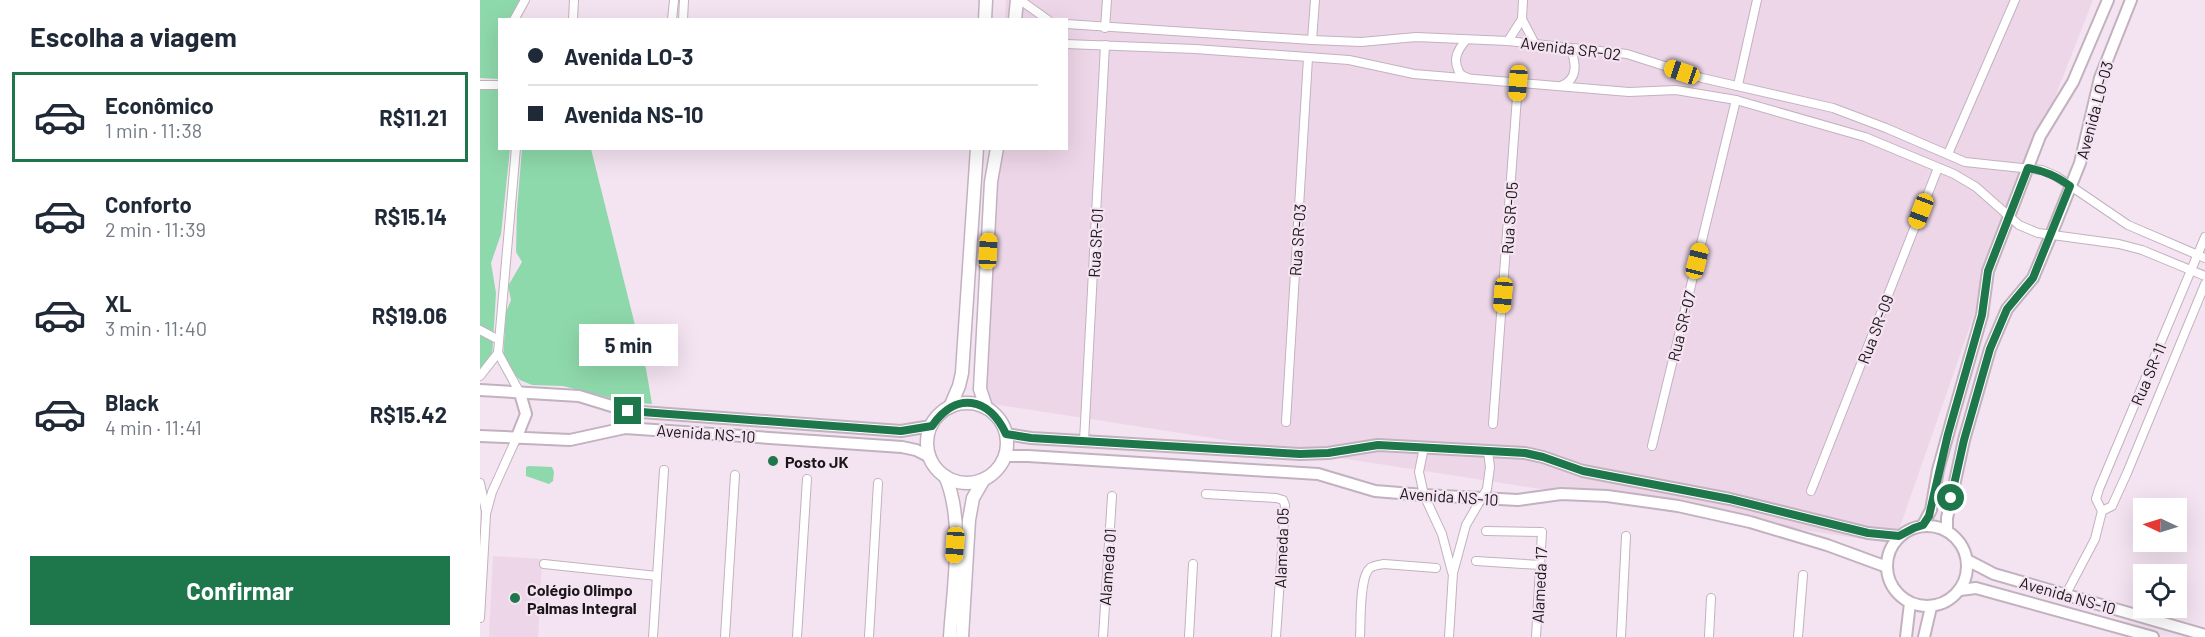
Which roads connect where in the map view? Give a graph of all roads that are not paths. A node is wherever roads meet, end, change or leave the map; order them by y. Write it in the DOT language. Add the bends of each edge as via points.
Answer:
graph roads {
  1 [pos="525,0"];
  2 [pos="574,0"];
  3 [pos="674,0"];
  4 [pos="684,0"];
  5 [pos="986,0"];
  6 [pos="1018,0"];
  7 [pos="1107,0"];
  8 [pos="1315,0"];
  9 [pos="1522,0"];
  10 [pos="1757,0"];
  11 [pos="2015,0"];
  12 [pos="2108,0"];
  13 [pos="2132,0"];
  14 [pos="515,18"];
  15 [pos="573,18"];
  16 [pos="672,18"];
  17 [pos="683,18"];
  18 [pos="985,18"];
  19 [pos="1015,18"];
  20 [pos="1045,18"];
  21 [pos="1522,19"];
  22 [pos="1068,24"];
  23 [pos="1105,28"];
  24 [pos="1312,40"];
  25 [pos="1466,40"];
  26 [pos="1508,41"];
  27 [pos="1068,44"];
  28 [pos="1535,44"];
  29 [pos="1105,45"];
  30 [pos="1570,48"];
  31 [pos="1308,58"];
  32 [pos="1472,80"];
  33 [pos="1518,83"];
  34 [pos="480,85"];
  35 [pos="498,85"];
  36 [pos="1737,85"];
  37 [pos="1560,86"];
  38 [pos="1736,100"];
  39 [pos="516,150"];
  40 [pos="977,150"];
  41 [pos="997,150"];
  42 [pos="1948,154"];
  43 [pos="1938,168"];
  44 [pos="2028,168"];
  45 [pos="2070,186"];
  46 [pos="2009,217"];
  47 [pos="2051,235"];
  48 [pos="2205,237"];
  49 [pos="2202,256"];
  50 [pos="2192,271"];
  51 [pos="2205,276"];
  52 [pos="2205,285"];
  53 [pos="480,330"];
  54 [pos="499,340"];
  55 [pos="498,353"];
  56 [pos="480,376"];
  57 [pos="480,390"];
  58 [pos="520,393"];
  59 [pos="950,407"];
  60 [pos="986,407"];
  61 [pos="1286,422"];
  62 [pos="1493,424"];
  63 [pos="932,426"];
  64 [pos="1006,434"];
  65 [pos="480,436"];
  66 [pos="516,438"];
  67 [pos="1084,441"];
  68 [pos="1652,446"];
  69 [pos="1424,447"];
  70 [pos="1488,451"];
  71 [pos="1005,456"];
  72 [pos="930,458"];
  73 [pos="664,471"];
  74 [pos="735,475"];
  75 [pos="945,476"];
  76 [pos="807,479"];
  77 [pos="984,479"];
  78 [pos="480,483"];
  79 [pos="878,483"];
  80 [pos="1811,491"];
  81 [pos="1206,494"];
  82 [pos="1424,495"];
  83 [pos="1112,496"];
  84 [pos="1481,498"];
  85 [pos="2102,511"];
  86 [pos="486,514"];
  87 [pos="1923,525"];
  88 [pos="1486,531"];
  89 [pos="1947,531"];
  90 [pos="1626,536"];
  91 [pos="1899,536"];
  92 [pos="1967,560"];
  93 [pos="1476,561"];
  94 [pos="544,564"];
  95 [pos="1193,564"];
  96 [pos="1540,565"];
  97 [pos="1887,567"];
  98 [pos="1436,568"];
  99 [pos="1453,573"];
  100 [pos="1803,575"];
  101 [pos="657,576"];
  102 [pos="1960,590"];
  103 [pos="2066,594"];
  104 [pos="1711,598"];
  105 [pos="1910,603"];
  106 [pos="1931,607"];
  107 [pos="480,618"];
  108 [pos="2205,635"];
  109 [pos="653,637"];
  110 [pos="725,637"];
  111 [pos="797,637"];
  112 [pos="869,637"];
  113 [pos="950,637"];
  114 [pos="962,637"];
  115 [pos="1103,637"];
  116 [pos="1189,637"];
  117 [pos="1276,637"];
  118 [pos="1360,637"];
  119 [pos="1449,637"];
  120 [pos="1536,637"];
  121 [pos="1621,637"];
  122 [pos="1709,637"];
  123 [pos="1798,637"];
  124 [pos="1906,637"];
  125 [pos="1924,637"];
  126 [pos="2153,637"];
  1 -- 14 [label="street"];
  2 -- 15 [label="street"];
  3 -- 16 [label="street"];
  4 -- 17 [label="street"];
  5 -- 18 [label="main road"];
  6 -- 19 [label="main road"];
  6 -- 20 [label="street"];
  7 -- 23 [label="street"];
  8 -- 24 [label="street"];
  9 -- 21 [label="street"];
  10 -- 36 [label="street"];
  11 -- 42 [label="street"];
  12 -- 44 [label="street, Avenida LO-03" via="2086,56 2040,136"];
  13 -- 45 [label="street, Avenida LO-03" via="2100,78 2080,163"];
  21 -- 26 [label="street"];
  21 -- 28 [label="street"];
  22 -- 23 [label="street, Avenida SR-02"];
  23 -- 24 [label="street, Avenida SR-02"];
  24 -- 25 [label="street, Avenida SR-02"];
  25 -- 26 [label="street, Avenida SR-02"];
  25 -- 32 [label="street" via="1455,62 1461,75"];
  26 -- 28 [label="street, Avenida SR-02"];
  27 -- 29 [label="street"];
  28 -- 30 [label="street, Avenida SR-02"];
  29 -- 31 [label="street"];
  29 -- 67 [label="street, Rua SR-01"];
  30 -- 36 [label="street, Avenida SR-02" via="1627,54 1701,78"];
  30 -- 37 [label="street" via="1575,68 1566,84"];
  31 -- 32 [label="street" via="1349,60 1414,74"];
  31 -- 61 [label="street, Rua SR-03"];
  32 -- 33 [label="street"];
  33 -- 37 [label="street"];
  33 -- 62 [label="street, Rua SR-05"];
  34 -- 35 [label="street"];
  36 -- 42 [label="street, Avenida SR-02" via="1833,108"];
  37 -- 38 [label="street" via="1629,92 1676,90"];
  38 -- 43 [label="street" via="1865,137"];
  38 -- 68 [label="street, Rua SR-07"];
  39 -- 54 [label="street"];
  40 -- 59 [label="main road" via="962,373"];
  41 -- 60 [label="main road" via="980,389"];
  42 -- 44 [label="street, Avenida SR-02" via="1974,164"];
  43 -- 46 [label="street" via="1976,187"];
  43 -- 80 [label="street, Rua SR-09"];
  44 -- 45 [label="street, Avenida SR-02" via="2056,176"];
  44 -- 46 [label="street, Avenida LO-03"];
  45 -- 47 [label="street, Avenida LO-03"];
  45 -- 49 [label="street, Avenida SR-02" via="2128,225"];
  46 -- 47 [label="street" via="2027,230"];
  46 -- 87 [label="street, Avenida LO-03" via="1988,271 1982,315 1931,510"];
  47 -- 50 [label="street" via="2142,250"];
  47 -- 89 [label="street, Avenida LO-03" via="2033,278 2007,309 1990,349 1964,440"];
  48 -- 49 [label="street, Rua SR-11"];
  49 -- 50 [label="street, Rua SR-11"];
  50 -- 51 [label="street"];
  50 -- 85 [label="street, Rua SR-11" via="2099,489 2096,499"];
  52 -- 85 [label="street, Rua SR-11" via="2112,506"];
  53 -- 54 [label="street"];
  54 -- 55 [label="street"];
  55 -- 56 [label="street"];
  55 -- 58 [label="street"];
  57 -- 58 [label="street, Avenida NS-10"];
  58 -- 63 [label="street, Avenida NS-10" via="579,396 628,411 901,431"];
  58 -- 66 [label="street" via="526,414"];
  59 -- 60 [label="main road" via="968,403"];
  59 -- 63 [label="main road"];
  60 -- 64 [label="main road" via="999,418"];
  63 -- 72 [label="main road"];
  64 -- 67 [label="street"];
  64 -- 71 [label="main road"];
  65 -- 66 [label="street, Avenida NS-10"];
  66 -- 72 [label="street, Avenida NS-10" via="570,440 625,428 902,447"];
  66 -- 86 [label="street"];
  67 -- 69 [label="street" via="1300,454 1378,445"];
  69 -- 70 [label="street"];
  69 -- 82 [label="street" via="1419,472"];
  70 -- 84 [label="street" via="1489,480"];
  70 -- 91 [label="street" via="1543,457 1583,471 1730,499 1868,533"];
  71 -- 77 [label="main road" via="997,470"];
  71 -- 82 [label="street, Avenida NS-10" via="1318,474 1375,491"];
  72 -- 75 [label="main road"];
  73 -- 101 [label="street"];
  74 -- 110 [label="street"];
  75 -- 77 [label="main road" via="964,483"];
  75 -- 113 [label="main road" via="957,522"];
  76 -- 111 [label="street"];
  77 -- 114 [label="main road" via="973,498 969,520"];
  78 -- 86 [label="street"];
  79 -- 112 [label="street"];
  81 -- 117 [label="street, Alameda 05" via="1276,498 1285,505"];
  82 -- 84 [label="street, Avenida NS-10"];
  82 -- 99 [label="street" via="1442,534"];
  83 -- 115 [label="street, Alameda 01"];
  84 -- 97 [label="street, Avenida NS-10" via="1518,500 1575,494 1678,507 1838,548"];
  84 -- 99 [label="street" via="1466,525"];
  85 -- 103 [label="street, Rua SR-11" via="2095,539"];
  86 -- 107 [label="street"];
  87 -- 89 [label="street"];
  87 -- 91 [label="street"];
  88 -- 96 [label="street, Alameda 17" via="1542,532"];
  89 -- 92 [label="street" via="1960,543"];
  90 -- 121 [label="street"];
  91 -- 97 [label="street" via="1891,548"];
  92 -- 102 [label="street"];
  92 -- 103 [label="street, Avenida NS-10" via="1994,574"];
  93 -- 96 [label="street"];
  94 -- 101 [label="street"];
  95 -- 116 [label="street"];
  96 -- 120 [label="street, Alameda 17"];
  97 -- 105 [label="street" via="1894,590"];
  98 -- 118 [label="street" via="1369,568 1364,577"];
  99 -- 119 [label="street"];
  100 -- 123 [label="street"];
  101 -- 109 [label="street"];
  102 -- 106 [label="street"];
  102 -- 126 [label="street, Avenida NS-10" via="1976,588"];
  103 -- 108 [label="street, Avenida NS-10"];
  104 -- 122 [label="street"];
  105 -- 106 [label="street"];
  105 -- 124 [label="street"];
  106 -- 125 [label="street"];
}
